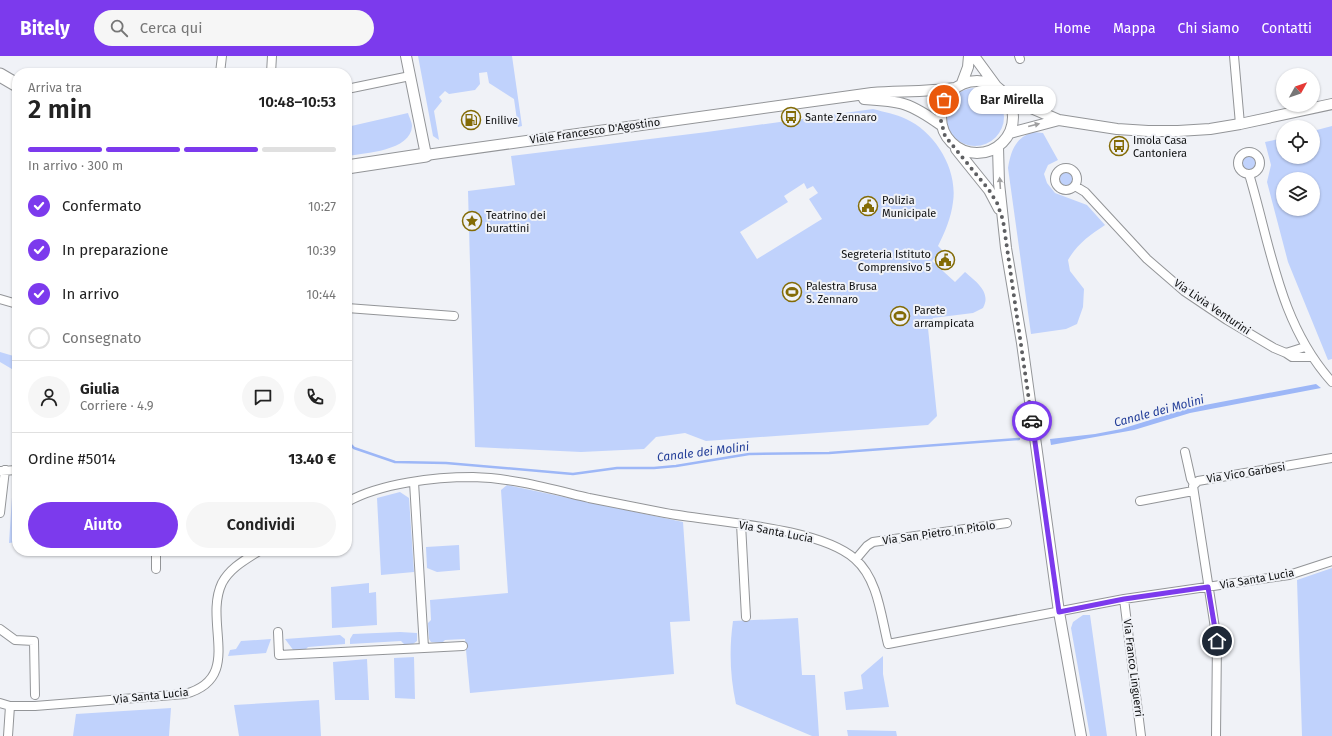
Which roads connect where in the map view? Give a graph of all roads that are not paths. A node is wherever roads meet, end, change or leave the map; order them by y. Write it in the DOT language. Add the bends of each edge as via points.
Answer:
graph roads {
  1 [pos="222,56"];
  2 [pos="272,56"];
  3 [pos="406,56"];
  4 [pos="969,56"];
  5 [pos="974,56"];
  6 [pos="1234,56"];
  7 [pos="221,68"];
  8 [pos="271,68"];
  9 [pos="0,75"];
  10 [pos="410,76"];
  11 [pos="12,82"];
  12 [pos="958,85"];
  13 [pos="996,86"];
  14 [pos="352,88"];
  15 [pos="903,91"];
  16 [pos="844,98"];
  17 [pos="1008,98"];
  18 [pos="908,104"];
  19 [pos="1332,104"];
  20 [pos="1058,120"];
  21 [pos="1240,124"];
  22 [pos="941,125"];
  23 [pos="1010,133"];
  24 [pos="952,144"];
  25 [pos="998,147"];
  26 [pos="426,154"];
  27 [pos="352,166"];
  28 [pos="1249,174"];
  29 [pos="1075,186"];
  30 [pos="1003,220"];
  31 [pos="0,299"];
  32 [pos="12,303"];
  33 [pos="352,308"];
  34 [pos="454,316"];
  35 [pos="1305,347"];
  36 [pos="1286,353"];
  37 [pos="1312,357"];
  38 [pos="1332,382"];
  39 [pos="1185,452"];
  40 [pos="1332,458"];
  41 [pos="3,470"];
  42 [pos="414,482"];
  43 [pos="1193,487"];
  44 [pos="352,500"];
  45 [pos="1140,501"];
  46 [pos="0,513"];
  47 [pos="1007,523"];
  48 [pos="742,524"];
  49 [pos="156,556"];
  50 [pos="251,556"];
  51 [pos="856,559"];
  52 [pos="1332,561"];
  53 [pos="156,569"];
  54 [pos="1208,587"];
  55 [pos="1124,599"];
  56 [pos="1059,612"];
  57 [pos="746,617"];
  58 [pos="0,629"];
  59 [pos="278,632"];
  60 [pos="463,646"];
  61 [pos="424,648"];
  62 [pos="34,695"];
  63 [pos="0,703"];
  64 [pos="10,706"];
  65 [pos="8,736"];
  66 [pos="1081,736"];
  67 [pos="1141,736"];
  68 [pos="1216,736"];
  1 -- 7 [label="street"];
  2 -- 8 [label="street"];
  3 -- 10 [label="street"];
  4 -- 12 [label="street" via="968,67"];
  5 -- 13 [label="street"];
  6 -- 21 [label="street"];
  9 -- 11 [label="main road"];
  10 -- 14 [label="street"];
  10 -- 26 [label="street"];
  12 -- 13 [label="street, Viale Francesco D'Agostino" via="979,80"];
  12 -- 15 [label="street, Viale Francesco D'Agostino" via="931,91"];
  12 -- 22 [label="street" via="948,93 941,108"];
  13 -- 17 [label="street, Viale Francesco D'Agostino"];
  15 -- 16 [label="street, Viale Francesco D'Agostino"];
  15 -- 18 [label="street"];
  16 -- 18 [label="street, Viale Francesco D'Agostino" via="887,100"];
  16 -- 26 [label="street, Viale Francesco D'Agostino"];
  17 -- 20 [label="street, Viale Francesco D'Agostino"];
  17 -- 23 [label="street" via="1013,115"];
  18 -- 22 [label="street, Viale Francesco D'Agostino"];
  19 -- 21 [label="street, Viale Francesco D'Agostino"];
  20 -- 21 [label="street, Viale Francesco D'Agostino" via="1148,131 1178,131"];
  23 -- 20 [label="street, Viale Francesco D'Agostino, one-way"];
  22 -- 24 [label="street, Viale Francesco D'Agostino" via="945,136"];
  23 -- 25 [label="street"];
  24 -- 25 [label="street" via="975,154"];
  24 -- 30 [label="street, Viale Francesco D'Agostino" via="989,190"];
  30 -- 25 [label="street, one-way"];
  26 -- 27 [label="main road, Viale Francesco D'Agostino"];
  28 -- 35 [label="street" via="1270,259"];
  29 -- 36 [label="street, Via Livia Venturini" via="1085,192 1147,259 1184,291 1227,320"];
  30 -- 56 [label="street"];
  31 -- 32 [label="street"];
  33 -- 34 [label="street"];
  35 -- 36 [label="street"];
  35 -- 37 [label="street"];
  36 -- 37 [label="street, Via Livia Venturini" via="1292,357"];
  37 -- 38 [label="street"];
  39 -- 43 [label="street"];
  40 -- 43 [label="street, Via Vico Garbesi" via="1198,480"];
  41 -- 46 [label="street"];
  42 -- 44 [label="street, Via Santa Lucia"];
  42 -- 48 [label="street, Via Santa Lucia" via="474,478 514,482 665,513"];
  42 -- 61 [label="street"];
  43 -- 45 [label="street"];
  43 -- 54 [label="street, Via Vico Garbesi"];
  47 -- 51 [label="street, Via San Pietro In Pitolo" via="874,542"];
  48 -- 51 [label="street, Via Santa Lucia" via="812,538"];
  48 -- 57 [label="street"];
  49 -- 53 [label="street"];
  50 -- 64 [label="street, Via Santa Lucia" via="234,568 222,584 217,607 218,660 212,678 204,687 185,694"];
  51 -- 56 [label="street, Via Santa Lucia" via="871,581 888,644"];
  52 -- 54 [label="street, Via Santa Lucia" via="1289,575"];
  54 -- 55 [label="street, Via Santa Lucia"];
  54 -- 68 [label="street, Via Vico Garbesi" via="1217,641"];
  55 -- 56 [label="street, Via Santa Lucia"];
  55 -- 67 [label="street, Via Franco Linguerri"];
  56 -- 66 [label="street"];
  58 -- 62 [label="street" via="15,640 34,641"];
  59 -- 61 [label="street" via="279,655"];
  60 -- 61 [label="street"];
  63 -- 64 [label="street, Via Santa Lucia"];
  64 -- 65 [label="street"];
}
